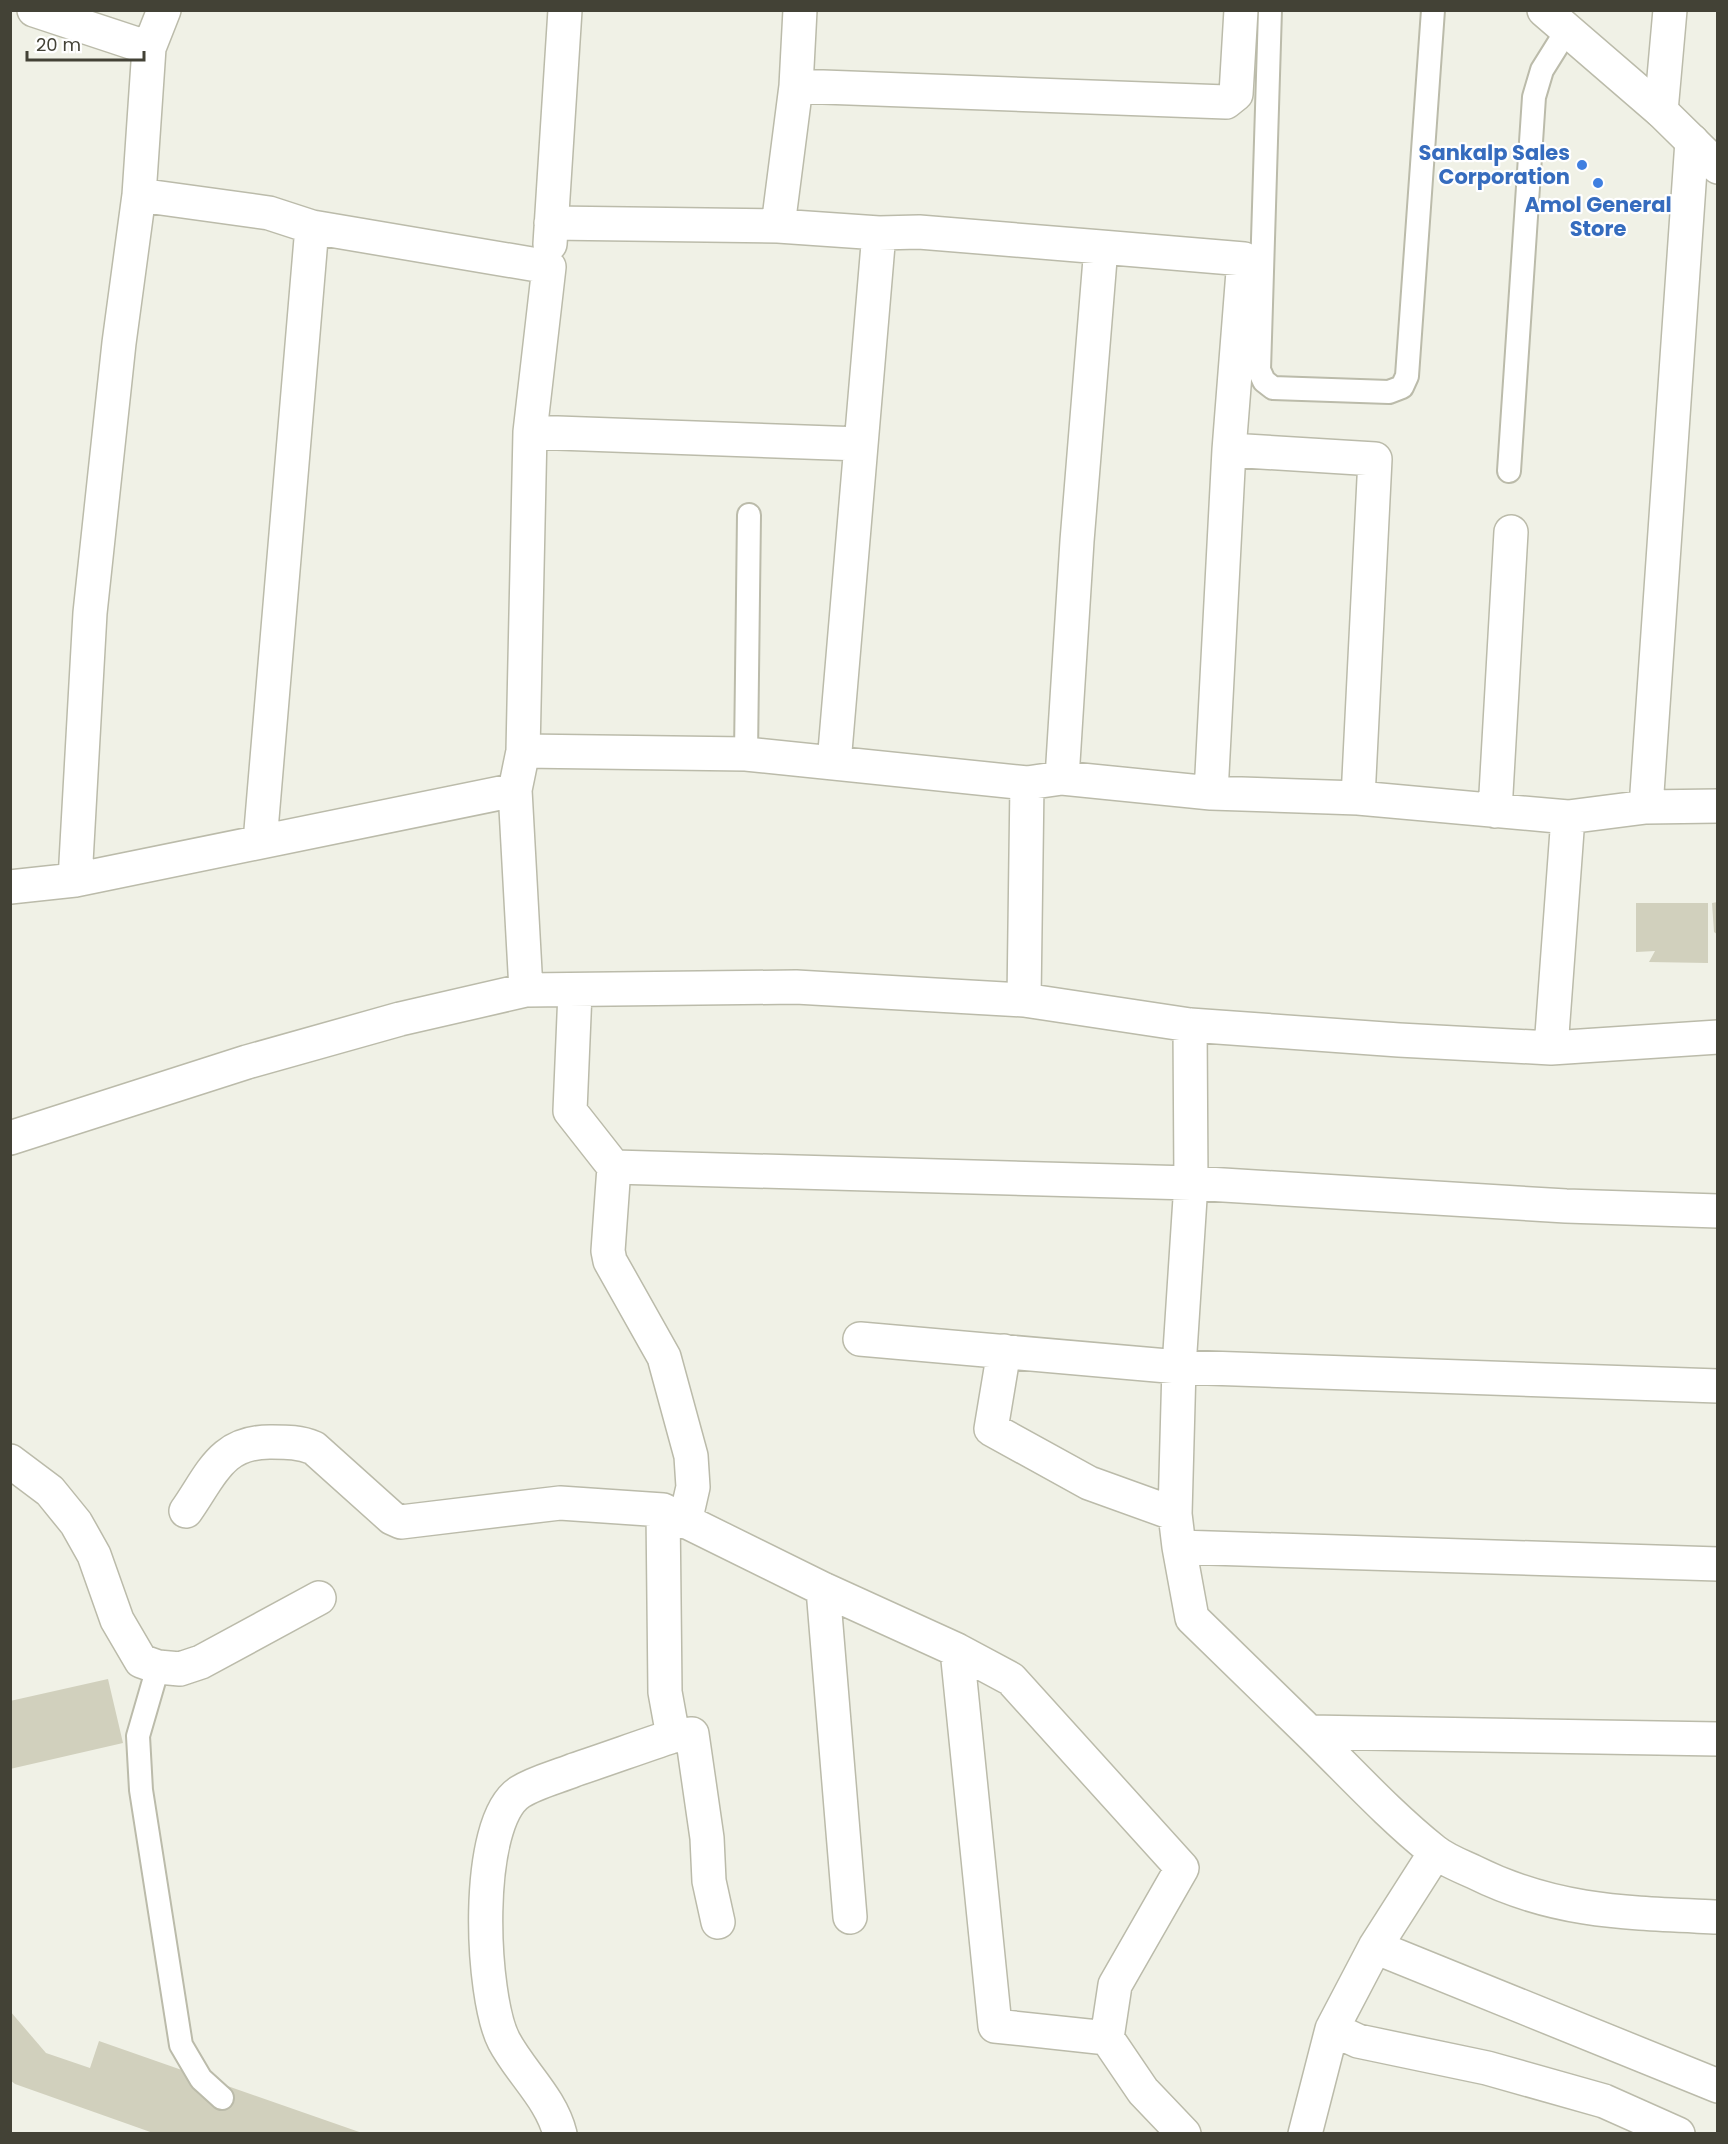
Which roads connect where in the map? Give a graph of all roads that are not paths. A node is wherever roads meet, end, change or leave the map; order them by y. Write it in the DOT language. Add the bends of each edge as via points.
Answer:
graph roads {
  1 [pos="34,10"];
  2 [pos="164,10"];
  3 [pos="800,10"];
  4 [pos="1241,10"];
  5 [pos="1270,10"];
  6 [pos="1433,10"];
  7 [pos="1670,10"];
  8 [pos="556,12"];
  9 [pos="1555,20"];
  10 [pos="149,48"];
  11 [pos="796,86"];
  12 [pos="1661,111"];
  13 [pos="1692,141"];
  14 [pos="1718,167"];
  15 [pos="139,195"];
  16 [pos="551,223"];
  17 [pos="778,226"];
  18 [pos="312,227"];
  19 [pos="879,233"];
  20 [pos="1101,247"];
  21 [pos="549,267"];
  22 [pos="530,432"];
  23 [pos="861,444"];
  24 [pos="1229,450"];
  25 [pos="1509,471"];
  26 [pos="749,515"];
  27 [pos="1511,532"];
  28 [pos="523,752"];
  29 [pos="746,754"];
  30 [pos="834,763"];
  31 [pos="1062,778"];
  32 [pos="1028,783"];
  33 [pos="515,790"];
  34 [pos="1210,793"];
  35 [pos="1358,798"];
  36 [pos="1718,806"];
  37 [pos="1646,807"];
  38 [pos="1495,811"];
  39 [pos="1568,817"];
  40 [pos="260,842"];
  41 [pos="75,880"];
  42 [pos="10,887"];
  43 [pos="526,990"];
  44 [pos="575,992"];
  45 [pos="1024,1000"];
  46 [pos="1190,1025"];
  47 [pos="1718,1038"];
  48 [pos="1551,1048"];
  49 [pos="10,1138"];
  50 [pos="614,1167"];
  51 [pos="1191,1183"];
  52 [pos="1718,1211"];
  53 [pos="860,1339"];
  54 [pos="1004,1351"];
  55 [pos="1179,1367"];
  56 [pos="1718,1386"];
  57 [pos="10,1461"];
  58 [pos="186,1511"];
  59 [pos="1174,1514"];
  60 [pos="674,1516"];
  61 [pos="1179,1547"];
  62 [pos="1718,1564"];
  63 [pos="823,1589"];
  64 [pos="319,1598"];
  65 [pos="957,1650"];
  66 [pos="158,1667"];
  67 [pos="1309,1732"];
  68 [pos="673,1736"];
  69 [pos="1718,1738"];
  70 [pos="1435,1853"];
  71 [pos="850,1917"];
  72 [pos="1718,1917"];
  73 [pos="718,1922"];
  74 [pos="1376,1947"];
  75 [pos="1332,2029"];
  76 [pos="1107,2038"];
  77 [pos="1718,2086"];
  78 [pos="222,2098"];
  79 [pos="560,2133"];
  80 [pos="1184,2133"];
  81 [pos="1305,2133"];
  82 [pos="1678,2133"];
  1 -- 10 [label="street"];
  2 -- 10 [label="street"];
  3 -- 11 [label="street"];
  4 -- 11 [label="street" via="1236,94 1226,102"];
  5 -- 6 [label="lane" via="1258,370 1273,388 1389,392 1402,387 1407,376"];
  7 -- 12 [label="street"];
  8 -- 16 [label="street"];
  9 -- 12 [label="street"];
  9 -- 25 [label="lane" via="1534,97"];
  10 -- 15 [label="street"];
  11 -- 17 [label="street"];
  12 -- 13 [label="street"];
  13 -- 14 [label="street"];
  13 -- 37 [label="street"];
  15 -- 18 [label="street" via="269,213"];
  15 -- 41 [label="street" via="90,613"];
  16 -- 17 [label="street"];
  16 -- 21 [label="street"];
  17 -- 19 [label="street"];
  18 -- 21 [label="street"];
  18 -- 40 [label="street"];
  19 -- 20 [label="street" via="920,232"];
  19 -- 23 [label="street"];
  20 -- 24 [label="street" via="1244,259"];
  20 -- 31 [label="street"];
  21 -- 22 [label="street"];
  22 -- 23 [label="street"];
  22 -- 28 [label="street"];
  23 -- 30 [label="street"];
  24 -- 34 [label="street"];
  24 -- 35 [label="street" via="1375,459"];
  26 -- 29 [label="lane"];
  27 -- 38 [label="street"];
  28 -- 29 [label="street"];
  28 -- 33 [label="street"];
  29 -- 30 [label="street"];
  30 -- 32 [label="street"];
  31 -- 32 [label="street"];
  31 -- 34 [label="street"];
  32 -- 45 [label="street"];
  33 -- 40 [label="street"];
  33 -- 43 [label="street"];
  34 -- 35 [label="street"];
  35 -- 38 [label="street"];
  36 -- 37 [label="street"];
  37 -- 39 [label="street"];
  38 -- 39 [label="street"];
  39 -- 48 [label="street"];
  40 -- 41 [label="street"];
  41 -- 42 [label="street"];
  43 -- 44 [label="street"];
  43 -- 49 [label="street" via="400,1019 269,1056"];
  44 -- 45 [label="street" via="796,987"];
  44 -- 50 [label="street" via="570,1110"];
  45 -- 46 [label="street"];
  46 -- 48 [label="street"];
  46 -- 51 [label="street"];
  47 -- 48 [label="street"];
  50 -- 51 [label="street"];
  50 -- 60 [label="street" via="610,1261 664,1357 691,1456 693,1487"];
  51 -- 52 [label="street" via="1566,1206"];
  51 -- 55 [label="street"];
  53 -- 54 [label="street"];
  54 -- 55 [label="street"];
  54 -- 59 [label="street" via="991,1429 1089,1484"];
  55 -- 56 [label="street"];
  55 -- 59 [label="street"];
  57 -- 66 [label="street" via="50,1491 76,1523 94,1555 117,1620 141,1661"];
  58 -- 60 [label="street" via="225,1455 238,1446 257,1442 300,1443 314,1448 401,1522 560,1503"];
  59 -- 61 [label="street"];
  60 -- 63 [label="street"];
  60 -- 68 [label="street" via="665,1692"];
  61 -- 62 [label="street"];
  61 -- 67 [label="street" via="1192,1618"];
  63 -- 65 [label="street"];
  63 -- 71 [label="street"];
  64 -- 66 [label="street" via="201,1662 180,1669"];
  65 -- 76 [label="street" via="995,2026"];
  65 -- 76 [label="street" via="1011,1679 1182,1868 1116,1985"];
  66 -- 78 [label="lane" via="138,1736 141,1790 181,2045 201,2079"];
  67 -- 69 [label="street"];
  67 -- 70 [label="street"];
  68 -- 73 [label="street" via="692,1734 709,1881"];
  68 -- 79 [label="street" via="518,1793 503,1812 489,1862 484,1933 492,2006 504,2040 555,2115"];
  70 -- 72 [label="street" via="1526,1896 1622,1913"];
  70 -- 74 [label="street"];
  74 -- 75 [label="street"];
  74 -- 77 [label="street"];
  75 -- 81 [label="street"];
  75 -- 82 [label="street" via="1358,2041 1487,2068 1604,2101"];
  76 -- 80 [label="street" via="1143,2091"];
}
